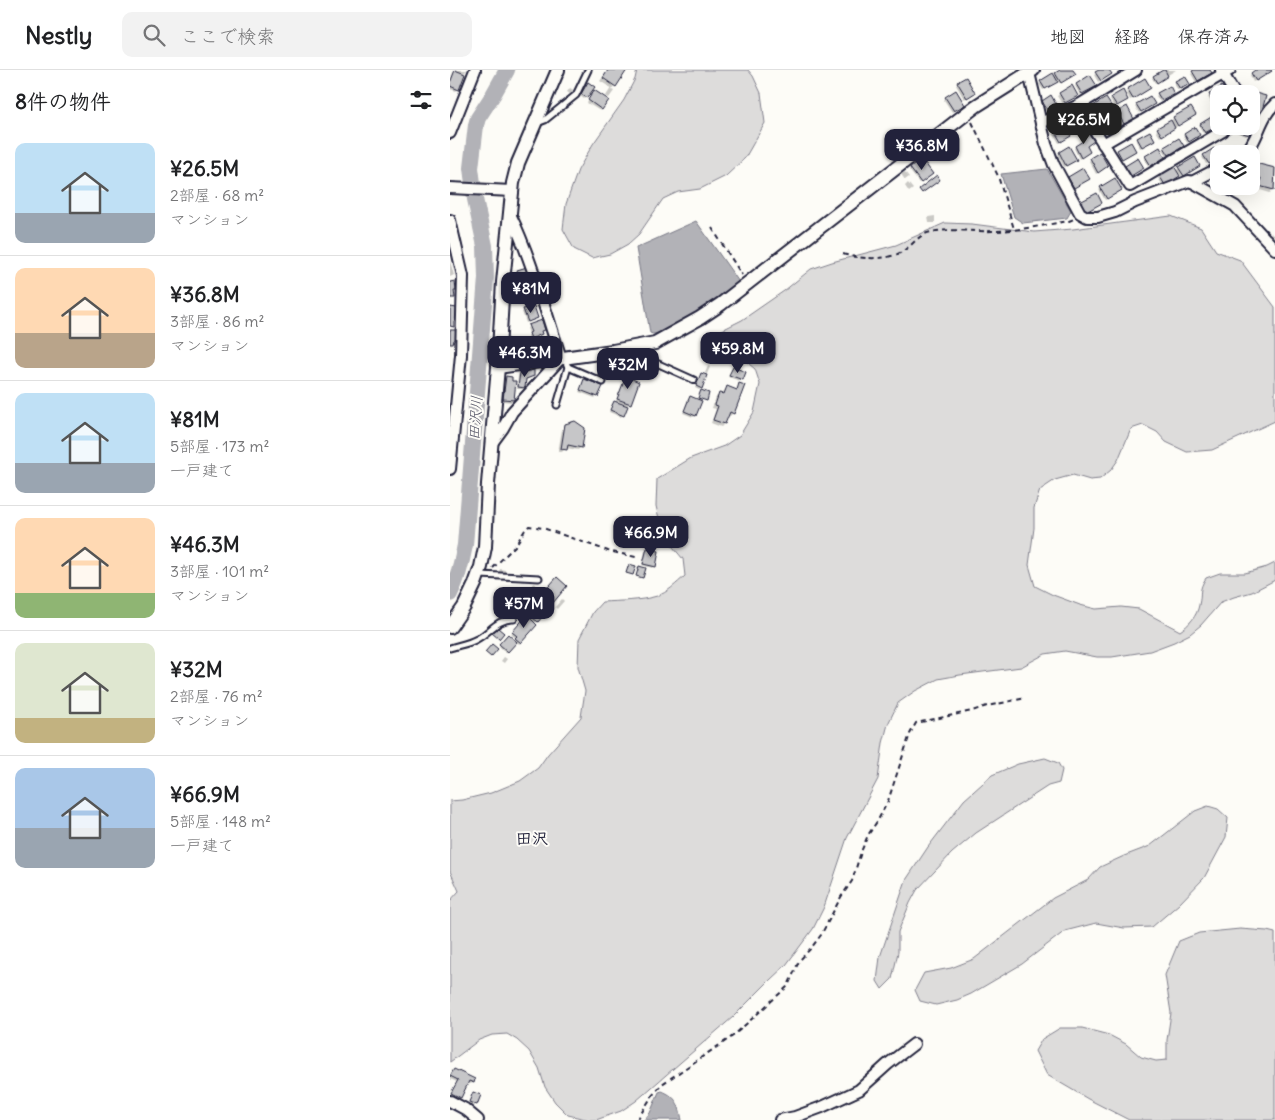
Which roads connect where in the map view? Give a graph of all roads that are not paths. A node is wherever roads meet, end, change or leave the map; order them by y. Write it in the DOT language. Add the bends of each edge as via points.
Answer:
graph roads {
  1 [pos="475,70"];
  2 [pos="558,70"];
  3 [pos="588,70"];
  4 [pos="1136,70"];
  5 [pos="1031,71"];
  6 [pos="1224,71"];
  7 [pos="1231,85"];
  8 [pos="1275,104"];
  9 [pos="1079,105"];
  10 [pos="1041,123"];
  11 [pos="534,124"];
  12 [pos="450,133"];
  13 [pos="1216,135"];
  14 [pos="1104,144"];
  15 [pos="1252,145"];
  16 [pos="1210,173"];
  17 [pos="1192,182"];
  18 [pos="450,188"];
  19 [pos="512,191"];
  20 [pos="510,214"];
  21 [pos="450,220"];
  22 [pos="1275,249"];
  23 [pos="642,345"];
  24 [pos="455,355"];
  25 [pos="564,361"];
  26 [pos="498,367"];
  27 [pos="694,380"];
  28 [pos="603,382"];
  29 [pos="557,405"];
  30 [pos="492,443"];
  31 [pos="450,469"];
  32 [pos="480,573"];
  33 [pos="539,578"];
  34 [pos="514,619"];
  35 [pos="450,627"];
  36 [pos="450,648"];
  37 [pos="914,1044"];
  38 [pos="450,1101"];
  39 [pos="478,1120"];
  40 [pos="780,1120"];
  1 -- 12 [label="street"];
  2 -- 11 [label="street"];
  3 -- 11 [label="lane" via="576,95 545,120"];
  4 -- 9 [label="street"];
  5 -- 10 [label="street"];
  5 -- 23 [label="street" via="968,112 721,304 655,343"];
  6 -- 7 [label="street"];
  6 -- 14 [label="street"];
  8 -- 15 [label="street" via="1268,110"];
  9 -- 10 [label="street"];
  9 -- 14 [label="street"];
  10 -- 17 [label="street" via="1054,165 1084,216 1098,217 1115,212"];
  11 -- 19 [label="street" via="518,164"];
  13 -- 14 [label="street" via="1130,186"];
  16 -- 17 [label="street"];
  17 -- 22 [label="street" via="1235,206"];
  18 -- 19 [label="street"];
  19 -- 20 [label="street"];
  20 -- 25 [label="street"];
  20 -- 26 [label="street"];
  21 -- 24 [label="street" via="463,276"];
  23 -- 25 [label="street"];
  23 -- 27 [label="lane" via="652,360"];
  24 -- 31 [label="street"];
  25 -- 26 [label="street"];
  25 -- 28 [label="lane"];
  25 -- 29 [label="lane"];
  25 -- 30 [label="street" via="512,412"];
  26 -- 30 [label="street"];
  30 -- 32 [label="street" via="485,547"];
  32 -- 33 [label="lane"];
  32 -- 35 [label="street" via="464,607"];
  34 -- 36 [label="lane" via="502,621 477,639"];
  37 -- 40 [label="street" via="859,1090 795,1117"];
  38 -- 39 [label="street"];
}
